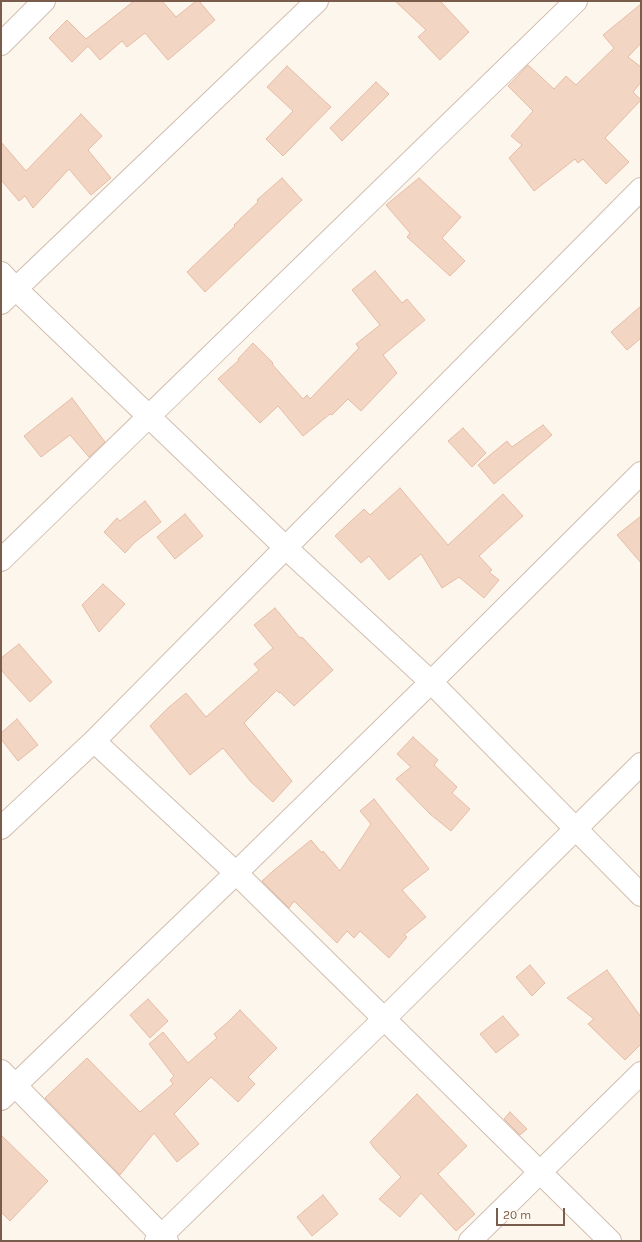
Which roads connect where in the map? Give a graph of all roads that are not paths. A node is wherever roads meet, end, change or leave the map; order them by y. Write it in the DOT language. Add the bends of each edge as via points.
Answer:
graph roads {
  1 [pos="44,1"];
  2 [pos="317,1"];
  3 [pos="576,1"];
  4 [pos="1,44"];
  5 [pos="641,189"];
  6 [pos="6,288"];
  7 [pos="149,415"];
  8 [pos="641,473"];
  9 [pos="286,548"];
  10 [pos="1,560"];
  11 [pos="431,682"];
  12 [pos="94,741"];
  13 [pos="641,764"];
  14 [pos="2,826"];
  15 [pos="575,828"];
  16 [pos="236,873"];
  17 [pos="641,895"];
  18 [pos="384,1019"];
  19 [pos="641,1072"];
  20 [pos="6,1085"];
  21 [pos="540,1172"];
  22 [pos="161,1239"];
  23 [pos="470,1241"];
  24 [pos="610,1241"];
  1 -- 4 [label="street"];
  2 -- 6 [label="street"];
  3 -- 7 [label="street"];
  5 -- 9 [label="street"];
  6 -- 7 [label="street"];
  7 -- 9 [label="street"];
  7 -- 10 [label="street"];
  8 -- 11 [label="street"];
  9 -- 11 [label="street"];
  9 -- 12 [label="street"];
  11 -- 15 [label="street"];
  11 -- 16 [label="street"];
  12 -- 14 [label="street"];
  12 -- 16 [label="street"];
  13 -- 15 [label="street"];
  15 -- 17 [label="street"];
  15 -- 18 [label="street"];
  16 -- 18 [label="street"];
  16 -- 20 [label="street"];
  18 -- 21 [label="street"];
  18 -- 22 [label="street"];
  19 -- 21 [label="street"];
  20 -- 22 [label="street"];
  21 -- 23 [label="street"];
  21 -- 24 [label="street"];
}
